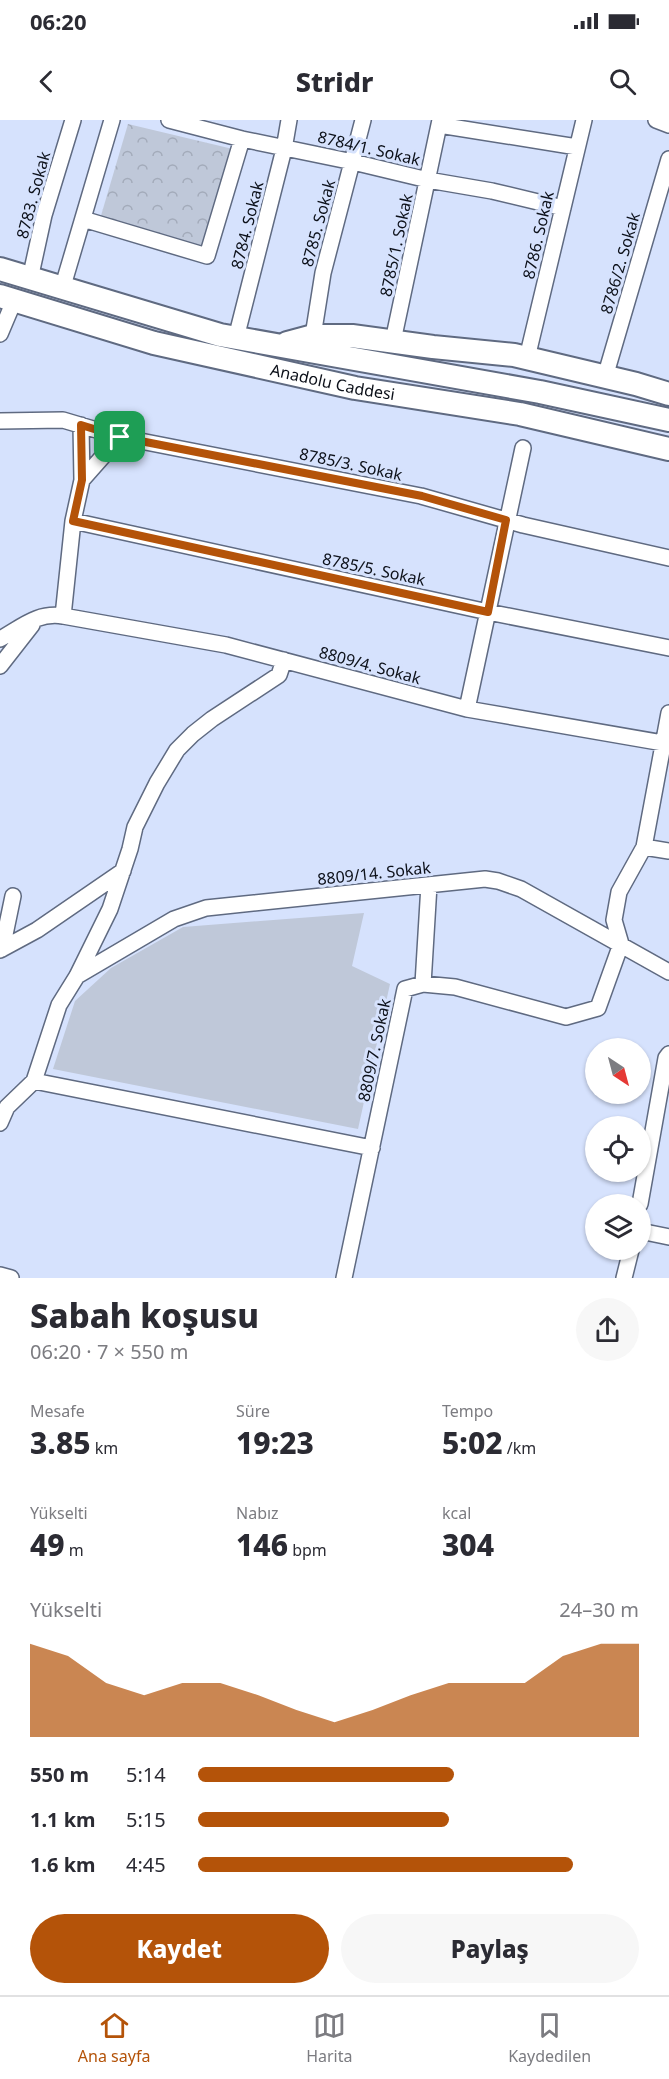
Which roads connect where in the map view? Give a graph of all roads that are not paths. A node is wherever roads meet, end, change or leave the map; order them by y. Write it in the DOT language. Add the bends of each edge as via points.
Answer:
graph roads {
  1 [pos="73,120"];
  2 [pos="112,120"];
  3 [pos="169,120"];
  4 [pos="289,120"];
  5 [pos="363,120"];
  6 [pos="584,120"];
  7 [pos="656,120"];
  8 [pos="440,122"];
  9 [pos="669,125"];
  10 [pos="242,140"];
  11 [pos="577,147"];
  12 [pos="284,149"];
  13 [pos="669,159"];
  14 [pos="353,162"];
  15 [pos="428,180"];
  16 [pos="563,208"];
  17 [pos="83,219"];
  18 [pos="0,269"];
  19 [pos="30,279"];
  20 [pos="62,289"];
  21 [pos="7,298"];
  22 [pos="0,334"];
  23 [pos="313,336"];
  24 [pos="236,338"];
  25 [pos="393,341"];
  26 [pos="278,345"];
  27 [pos="527,358"];
  28 [pos="605,377"];
  29 [pos="669,394"];
  30 [pos="669,420"];
  31 [pos="0,421"];
  32 [pos="81,425"];
  33 [pos="120,437"];
  34 [pos="523,448"];
  35 [pos="669,449"];
  36 [pos="82,480"];
  37 [pos="506,520"];
  38 [pos="73,521"];
  39 [pos="669,558"];
  40 [pos="488,612"];
  41 [pos="63,616"];
  42 [pos="38,618"];
  43 [pos="0,639"];
  44 [pos="669,648"];
  45 [pos="284,660"];
  46 [pos="0,666"];
  47 [pos="467,709"];
  48 [pos="669,713"];
  49 [pos="666,744"];
  50 [pos="644,847"];
  51 [pos="669,851"];
  52 [pos="123,871"];
  53 [pos="429,885"];
  54 [pos="13,896"];
  55 [pos="621,944"];
  56 [pos="1,949"];
  57 [pos="669,972"];
  58 [pos="77,976"];
  59 [pos="423,984"];
  60 [pos="669,1054"];
  61 [pos="34,1081"];
  62 [pos="0,1123"];
  63 [pos="372,1148"];
  64 [pos="642,1194"];
  65 [pos="651,1233"];
  66 [pos="669,1237"];
  67 [pos="628,1260"];
  68 [pos="0,1275"];
  69 [pos="11,1278"];
  70 [pos="344,1278"];
  71 [pos="624,1278"];
  1 -- 19 [label="street, 8783. Sokak" via="44,215"];
  2 -- 17 [label="street"];
  3 -- 10 [label="street, 8784/1. Sokak"];
  4 -- 12 [label="street, 8784. Sokak"];
  5 -- 14 [label="street, 8785. Sokak"];
  6 -- 11 [label="street, 8786. Sokak"];
  7 -- 9 [label="street"];
  8 -- 11 [label="street"];
  8 -- 15 [label="street, 8785/1. Sokak"];
  10 -- 12 [label="street, 8784/1. Sokak"];
  10 -- 17 [label="street" via="207,256"];
  11 -- 16 [label="street, 8786. Sokak"];
  12 -- 14 [label="street, 8784/1. Sokak"];
  12 -- 24 [label="street, 8784. Sokak"];
  13 -- 28 [label="street, 8786/2. Sokak"];
  14 -- 15 [label="street, 8784/1. Sokak"];
  14 -- 23 [label="street, 8785. Sokak" via="323,273"];
  15 -- 16 [label="street, 8784/1. Sokak"];
  15 -- 25 [label="street, 8785/1. Sokak"];
  16 -- 27 [label="street, 8786. Sokak"];
  17 -- 20 [label="street"];
  18 -- 19 [label="highway, Anadolu Caddesi"];
  19 -- 20 [label="highway, Anadolu Caddesi"];
  20 -- 24 [label="highway, Anadolu Caddesi"];
  21 -- 22 [label="street"];
  21 -- 35 [label="highway, Anadolu Caddesi" via="154,343 355,388 520,414"];
  23 -- 25 [label="highway"];
  23 -- 26 [label="highway"];
  24 -- 26 [label="highway, Anadolu Caddesi"];
  25 -- 27 [label="highway"];
  26 -- 30 [label="highway, Anadolu Caddesi" via="540,392"];
  27 -- 28 [label="highway"];
  28 -- 29 [label="highway"];
  31 -- 32 [label="street, 8785/3. Sokak" via="63,420"];
  32 -- 33 [label="street, 8785/3. Sokak"];
  32 -- 36 [label="street"];
  33 -- 36 [label="street"];
  33 -- 37 [label="street, 8785/3. Sokak" via="422,496"];
  34 -- 37 [label="street"];
  36 -- 38 [label="street"];
  37 -- 39 [label="street, 8785/3. Sokak"];
  37 -- 40 [label="street"];
  38 -- 40 [label="street, 8785/5. Sokak"];
  38 -- 41 [label="street"];
  40 -- 44 [label="street, 8785/5. Sokak"];
  40 -- 47 [label="street"];
  41 -- 42 [label="street, 8809/4. Sokak" via="50,614"];
  41 -- 45 [label="street, 8809/4. Sokak" via="226,645"];
  42 -- 43 [label="street"];
  42 -- 46 [label="street"];
  45 -- 47 [label="street, 8809/4. Sokak"];
  45 -- 52 [label="street" via="279,675 212,718 177,750 135,827"];
  47 -- 49 [label="street, 8809/4. Sokak"];
  48 -- 49 [label="street"];
  49 -- 50 [label="street"];
  50 -- 51 [label="street"];
  50 -- 55 [label="street" via="619,892 614,920"];
  52 -- 56 [label="street" via="37,930"];
  52 -- 58 [label="street" via="110,909"];
  53 -- 55 [label="street, 8809/14. Sokak" via="498,881 521,889"];
  53 -- 58 [label="street, 8809/14. Sokak" via="206,908 174,919"];
  53 -- 59 [label="street"];
  54 -- 56 [label="street"];
  55 -- 57 [label="street, 8809/14. Sokak"];
  55 -- 59 [label="street" via="598,1008 566,1017 455,987"];
  58 -- 61 [label="street" via="59,1005"];
  59 -- 63 [label="street, 8809/7. Sokak" via="405,989"];
  60 -- 64 [label="street"];
  61 -- 62 [label="street" via="8,1107"];
  61 -- 63 [label="street"];
  63 -- 70 [label="street, 8809/7. Sokak"];
  65 -- 66 [label="street"];
  67 -- 71 [label="street"];
  68 -- 69 [label="street"];
}
